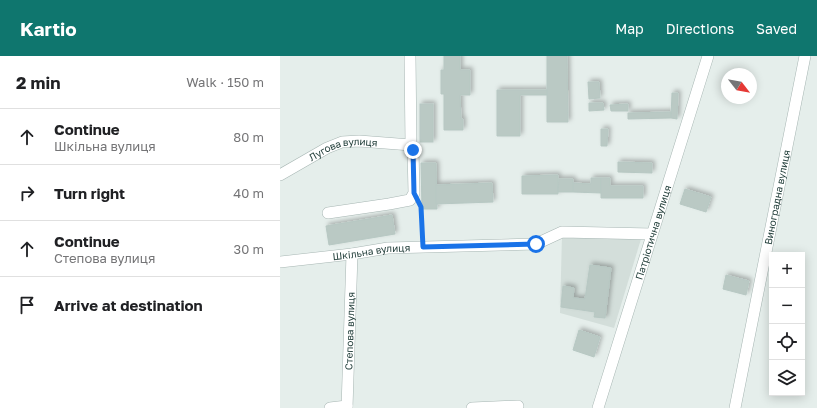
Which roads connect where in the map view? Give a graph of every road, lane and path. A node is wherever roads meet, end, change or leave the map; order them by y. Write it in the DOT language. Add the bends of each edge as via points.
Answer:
graph roads {
  1 [pos="410,56"];
  2 [pos="708,56"];
  3 [pos="805,56"];
  4 [pos="411,146"];
  5 [pos="280,175"];
  6 [pos="414,193"];
  7 [pos="328,214"];
  8 [pos="652,234"];
  9 [pos="423,247"];
  10 [pos="352,254"];
  11 [pos="280,262"];
  12 [pos="518,406"];
  13 [pos="347,407"];
  14 [pos="330,408"];
  15 [pos="472,408"];
  16 [pos="598,408"];
  17 [pos="735,408"];
  1 -- 4 [label="street"];
  2 -- 8 [label="street, Патріотична вулиця"];
  3 -- 17 [label="street, Виноградна вулиця"];
  4 -- 5 [label="street, Лугова вулиця" via="342,142"];
  4 -- 6 [label="street"];
  6 -- 7 [label="street" via="410,200"];
  6 -- 9 [label="path" via="421,207"];
  8 -- 9 [label="street, Шкільна вулиця" via="562,232 536,244"];
  8 -- 16 [label="street, Патріотична вулиця"];
  9 -- 10 [label="street, Шкільна вулиця" via="388,248"];
  10 -- 11 [label="street, Шкільна вулиця"];
  10 -- 13 [label="street, Степова вулиця"];
  12 -- 15 [label="street"];
  13 -- 14 [label="street"];
}
